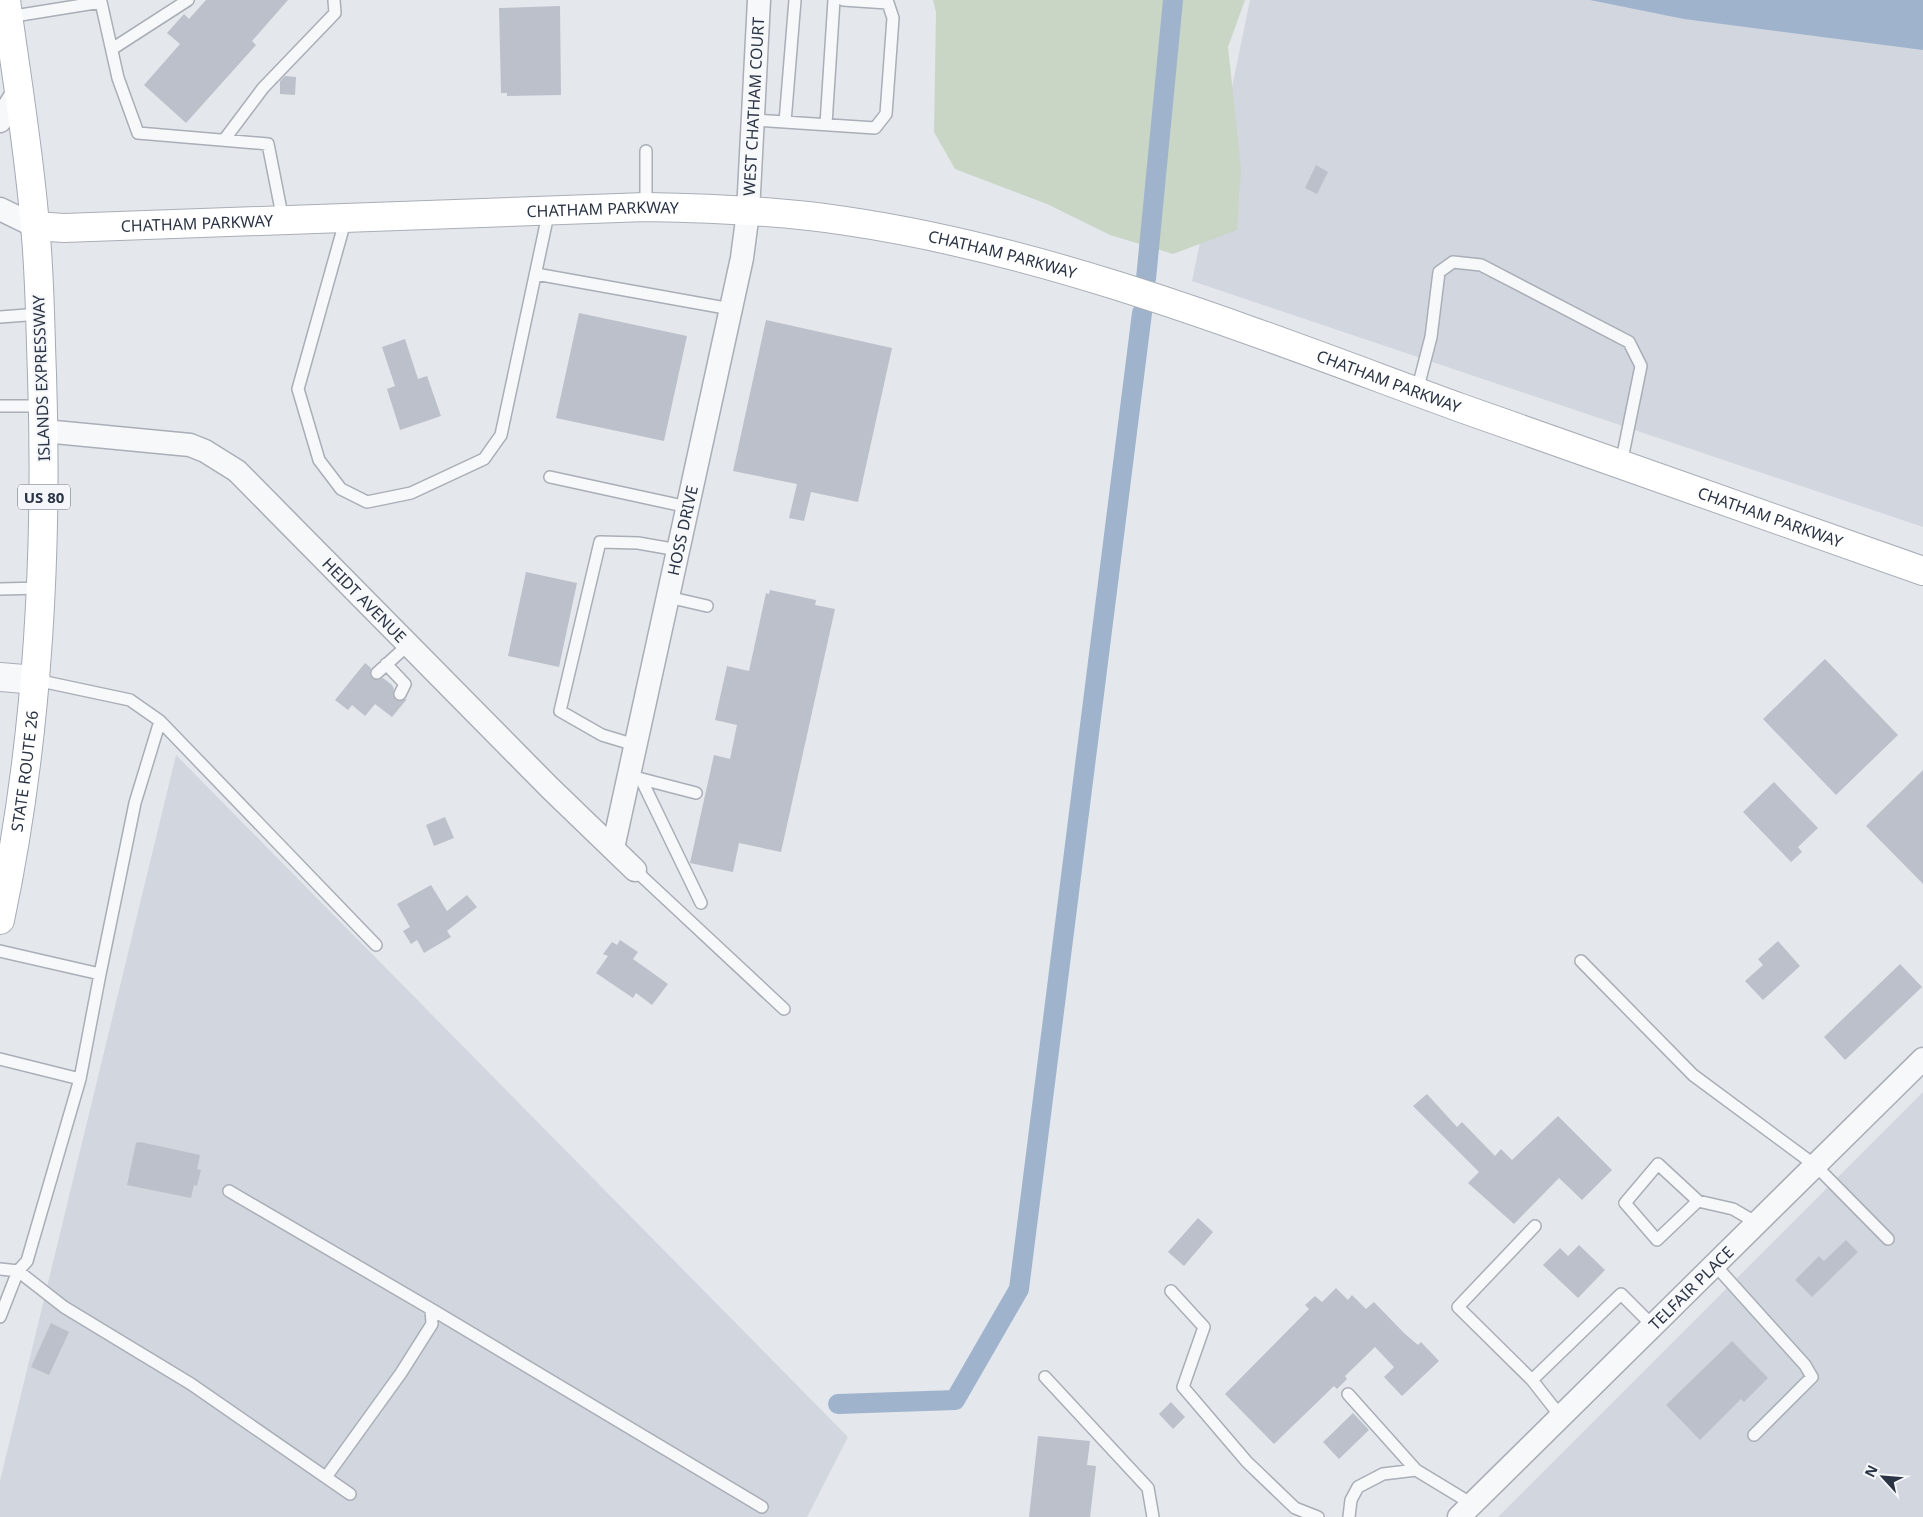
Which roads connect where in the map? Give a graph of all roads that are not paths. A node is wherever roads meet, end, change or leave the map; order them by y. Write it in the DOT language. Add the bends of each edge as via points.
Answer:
graph roads {
  1 [pos="188,0"];
  2 [pos="334,0"];
  3 [pos="759,0"];
  4 [pos="795,0"];
  5 [pos="834,0"];
  6 [pos="843,0"];
  7 [pos="7,8"];
  8 [pos="112,49"];
  9 [pos="18,92"];
  10 [pos="753,120"];
  11 [pos="0,121"];
  12 [pos="785,122"];
  13 [pos="826,124"];
  14 [pos="224,140"];
  15 [pos="646,151"];
  16 [pos="646,206"];
  17 [pos="0,209"];
  18 [pos="549,210"];
  19 [pos="748,212"];
  20 [pos="346,218"];
  21 [pos="283,220"];
  22 [pos="35,226"];
  23 [pos="536,274"];
  24 [pos="730,309"];
  25 [pos="40,314"];
  26 [pos="0,317"];
  27 [pos="1417,391"];
  28 [pos="0,406"];
  29 [pos="43,419"];
  30 [pos="1621,464"];
  31 [pos="550,477"];
  32 [pos="688,507"];
  33 [pos="678,550"];
  34 [pos="1923,571"];
  35 [pos="42,588"];
  36 [pos="0,589"];
  37 [pos="668,597"];
  38 [pos="706,606"];
  39 [pos="409,644"];
  40 [pos="386,664"];
  41 [pos="377,673"];
  42 [pos="0,677"];
  43 [pos="36,680"];
  44 [pos="400,694"];
  45 [pos="160,721"];
  46 [pos="636,745"];
  47 [pos="635,778"];
  48 [pos="696,793"];
  49 [pos="613,848"];
  50 [pos="636,870"];
  51 [pos="701,903"];
  52 [pos="0,920"];
  53 [pos="376,945"];
  54 [pos="0,951"];
  55 [pos="1581,961"];
  56 [pos="100,974"];
  57 [pos="784,1009"];
  58 [pos="0,1059"];
  59 [pos="1921,1066"];
  60 [pos="80,1079"];
  61 [pos="1816,1166"];
  62 [pos="228,1191"];
  63 [pos="1698,1201"];
  64 [pos="1757,1223"];
  65 [pos="1535,1226"];
  66 [pos="1888,1239"];
  67 [pos="1715,1265"];
  68 [pos="0,1269"];
  69 [pos="18,1271"];
  70 [pos="1171,1291"];
  71 [pos="431,1309"];
  72 [pos="0,1317"];
  73 [pos="1653,1326"];
  74 [pos="1045,1377"];
  75 [pos="1532,1380"];
  76 [pos="1348,1394"];
  77 [pos="1561,1417"];
  78 [pos="1754,1435"];
  79 [pos="1416,1470"];
  80 [pos="326,1477"];
  81 [pos="350,1494"];
  82 [pos="762,1508"];
  83 [pos="1466,1510"];
  84 [pos="1153,1517"];
  85 [pos="1318,1517"];
  86 [pos="1349,1517"];
  1 -- 8 [label="lane"];
  2 -- 14 [label="lane" via="335,13 263,88"];
  3 -- 10 [label="street, WEST CHATHAM COURT"];
  4 -- 12 [label="lane"];
  5 -- 13 [label="lane"];
  6 -- 13 [label="lane" via="888,2 893,18 886,114 875,128"];
  7 -- 8 [label="lane" via="101,2"];
  7 -- 9 [label="main road, US 80"];
  8 -- 14 [label="lane" via="118,78 138,133"];
  9 -- 11 [label="street"];
  9 -- 22 [label="main road, US 80"];
  10 -- 12 [label="lane"];
  10 -- 19 [label="street, WEST CHATHAM COURT"];
  12 -- 13 [label="lane"];
  14 -- 21 [label="lane" via="268,144"];
  15 -- 16 [label="lane"];
  16 -- 18 [label="main road, CHATHAM PARKWAY"];
  16 -- 19 [label="main road, CHATHAM PARKWAY"];
  17 -- 22 [label="street"];
  18 -- 20 [label="main road, CHATHAM PARKWAY"];
  18 -- 23 [label="lane"];
  19 -- 24 [label="street, HOSS DRIVE"];
  19 -- 27 [label="main road, CHATHAM PARKWAY" via="848,221 977,247 1088,277"];
  20 -- 21 [label="main road, CHATHAM PARKWAY"];
  20 -- 23 [label="lane" via="298,389 319,460 341,489 367,502 411,493 484,459 501,435"];
  21 -- 22 [label="main road, CHATHAM PARKWAY" via="64,228"];
  22 -- 25 [label="main road, ISLANDS EXPRESSWAY / US 80"];
  23 -- 24 [label="lane"];
  24 -- 32 [label="street, HOSS DRIVE"];
  25 -- 26 [label="lane"];
  25 -- 29 [label="main road, ISLANDS EXPRESSWAY / US 80"];
  27 -- 30 [label="main road, CHATHAM PARKWAY"];
  27 -- 30 [label="lane" via="1431,337 1439,272 1453,262 1481,264 1629,342 1641,366"];
  28 -- 29 [label="lane"];
  29 -- 35 [label="main road, ISLANDS EXPRESSWAY / US 80"];
  29 -- 39 [label="street, HEIDT AVENUE" via="176,442 205,451 252,484"];
  30 -- 34 [label="main road, CHATHAM PARKWAY"];
  31 -- 32 [label="lane"];
  32 -- 33 [label="street, HOSS DRIVE"];
  33 -- 37 [label="street, HOSS DRIVE"];
  33 -- 46 [label="lane" via="638,543 600,542 560,711 602,735"];
  35 -- 36 [label="lane"];
  35 -- 43 [label="main road, ISLANDS EXPRESSWAY / US 80"];
  37 -- 38 [label="lane"];
  37 -- 46 [label="street, HOSS DRIVE"];
  39 -- 40 [label="lane"];
  39 -- 49 [label="street, HEIDT AVENUE"];
  40 -- 41 [label="lane"];
  40 -- 44 [label="lane" via="405,684"];
  42 -- 43 [label="street"];
  43 -- 45 [label="lane" via="130,700"];
  43 -- 52 [label="main road, STATE ROUTE 26 / US 80" via="11,871"];
  45 -- 53 [label="lane"];
  45 -- 56 [label="lane" via="135,803"];
  46 -- 47 [label="street, HOSS DRIVE"];
  47 -- 48 [label="lane"];
  47 -- 49 [label="street, HOSS DRIVE"];
  47 -- 51 [label="lane"];
  49 -- 50 [label="street, HEIDT AVENUE"];
  50 -- 57 [label="lane"];
  54 -- 56 [label="lane"];
  55 -- 61 [label="lane" via="1693,1075"];
  56 -- 60 [label="lane"];
  58 -- 60 [label="lane"];
  59 -- 61 [label="street, TELFAIR PLACE"];
  60 -- 69 [label="lane" via="27,1261"];
  61 -- 64 [label="street, TELFAIR PLACE"];
  61 -- 66 [label="lane"];
  62 -- 71 [label="lane"];
  63 -- 63 [label="lane" via="1658,1164 1624,1203 1657,1240"];
  63 -- 64 [label="lane" via="1733,1209"];
  64 -- 67 [label="street, TELFAIR PLACE"];
  65 -- 75 [label="lane" via="1458,1307"];
  67 -- 73 [label="street, TELFAIR PLACE"];
  67 -- 78 [label="lane" via="1805,1365 1812,1377"];
  68 -- 69 [label="lane"];
  69 -- 72 [label="lane"];
  69 -- 80 [label="lane" via="64,1307 191,1384"];
  70 -- 85 [label="lane" via="1204,1327 1183,1387 1247,1462 1295,1508"];
  71 -- 80 [label="lane" via="432,1324 396,1382"];
  71 -- 82 [label="lane"];
  73 -- 75 [label="lane" via="1620,1294"];
  73 -- 77 [label="street, TELFAIR PLACE"];
  74 -- 84 [label="lane" via="1148,1488"];
  75 -- 77 [label="lane"];
  76 -- 79 [label="lane"];
  77 -- 83 [label="street, TELFAIR PLACE"];
  79 -- 83 [label="lane"];
  79 -- 86 [label="lane" via="1383,1474 1358,1487 1351,1500"];
  80 -- 81 [label="lane"];
}
